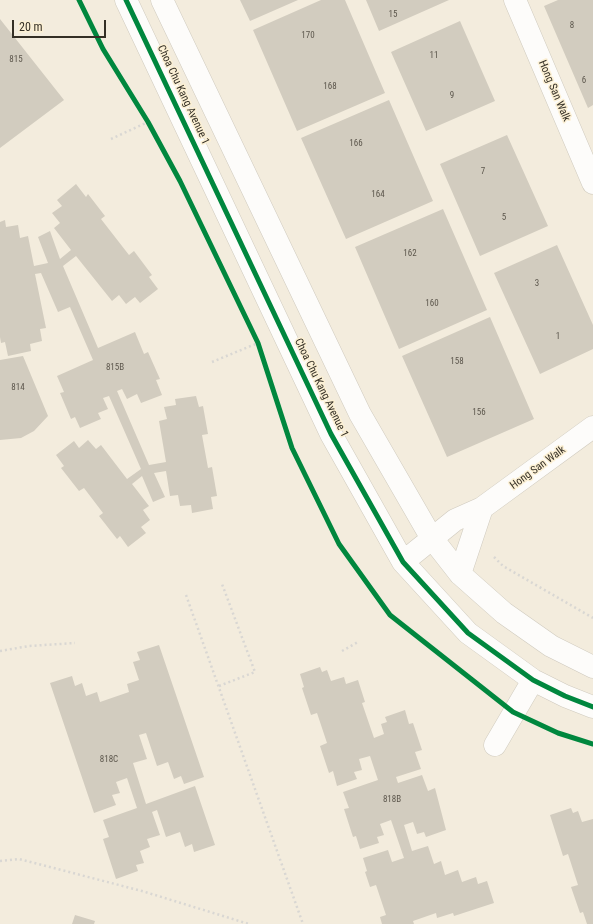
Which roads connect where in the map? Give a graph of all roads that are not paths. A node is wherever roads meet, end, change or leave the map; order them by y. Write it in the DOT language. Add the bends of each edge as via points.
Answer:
graph roads {
  1 [pos="126,0"];
  2 [pos="162,0"];
  3 [pos="515,0"];
  4 [pos="593,183"];
  5 [pos="593,427"];
  6 [pos="482,508"];
  7 [pos="431,537"];
  8 [pos="402,562"];
  9 [pos="460,574"];
  10 [pos="593,667"];
  11 [pos="533,680"];
  12 [pos="593,706"];
  13 [pos="495,745"];
  1 -- 8 [label="street, Choa Chu Kang Avenue 1" via="331,434"];
  2 -- 7 [label="street, Choa Chu Kang Avenue 1" via="360,414"];
  3 -- 4 [label="street, Hong San Walk"];
  5 -- 6 [label="street, Hong San Walk"];
  6 -- 7 [label="street, Hong San Walk" via="455,520"];
  6 -- 9 [label="street"];
  7 -- 8 [label="street, Hong San Walk"];
  7 -- 9 [label="street, Choa Chu Kang Avenue 1"];
  8 -- 11 [label="street, Choa Chu Kang Avenue 1" via="468,633"];
  9 -- 10 [label="street, Choa Chu Kang Avenue 1" via="504,613 551,646"];
  11 -- 12 [label="street, Choa Chu Kang Avenue 1"];
  11 -- 13 [label="street"];
}
